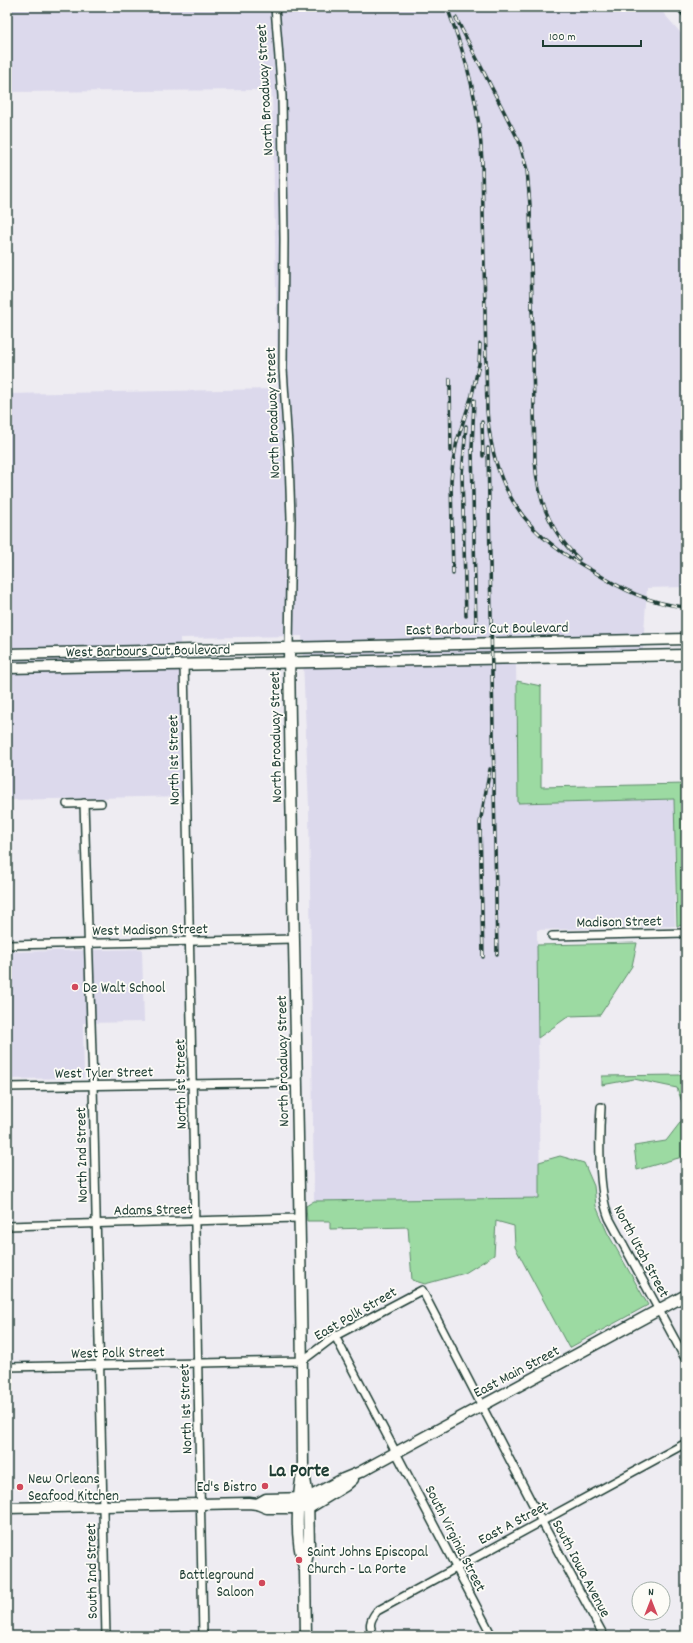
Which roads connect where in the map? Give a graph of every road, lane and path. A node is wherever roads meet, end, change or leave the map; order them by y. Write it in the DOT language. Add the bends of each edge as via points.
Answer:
graph roads {
  1 [pos="275,7"];
  2 [pos="686,639"];
  3 [pos="618,640"];
  4 [pos="458,644"];
  5 [pos="289,648"];
  6 [pos="52,653"];
  7 [pos="7,654"];
  8 [pos="686,656"];
  9 [pos="619,657"];
  10 [pos="459,660"];
  11 [pos="289,663"];
  12 [pos="184,664"];
  13 [pos="7,668"];
  14 [pos="51,668"];
  15 [pos="100,803"];
  16 [pos="67,804"];
  17 [pos="84,804"];
  18 [pos="686,933"];
  19 [pos="552,936"];
  20 [pos="294,939"];
  21 [pos="190,941"];
  22 [pos="88,943"];
  23 [pos="7,944"];
  24 [pos="298,1082"];
  25 [pos="193,1084"];
  26 [pos="93,1086"];
  27 [pos="7,1087"];
  28 [pos="601,1107"];
  29 [pos="299,1218"];
  30 [pos="194,1221"];
  31 [pos="95,1223"];
  32 [pos="7,1226"];
  33 [pos="422,1290"];
  34 [pos="686,1296"];
  35 [pos="658,1310"];
  36 [pos="335,1336"];
  37 [pos="686,1360"];
  38 [pos="302,1361"];
  39 [pos="197,1363"];
  40 [pos="99,1365"];
  41 [pos="7,1367"];
  42 [pos="482,1406"];
  43 [pos="686,1443"];
  44 [pos="396,1452"];
  45 [pos="303,1503"];
  46 [pos="200,1504"];
  47 [pos="103,1506"];
  48 [pos="7,1508"];
  49 [pos="542,1522"];
  50 [pos="456,1568"];
  51 [pos="106,1636"];
  52 [pos="203,1636"];
  53 [pos="306,1636"];
  54 [pos="374,1636"];
  55 [pos="492,1636"];
  56 [pos="604,1636"];
  1 -- 5 [label="street, North Broadway Street" via="282,96 283,368 290,518"];
  2 -- 3 [label="street, East Barbours Cut Boulevard"];
  3 -- 4 [label="street, East Barbours Cut Boulevard"];
  3 -- 9 [label="street"];
  4 -- 5 [label="street, East Barbours Cut Boulevard"];
  4 -- 10 [label="street"];
  5 -- 6 [label="street, West Barbours Cut Boulevard"];
  5 -- 11 [label="street, North Broadway Street"];
  6 -- 7 [label="street, West Barbours Cut Boulevard"];
  6 -- 14 [label="street"];
  8 -- 9 [label="street, East Barbours Cut Boulevard"];
  9 -- 10 [label="street, East Barbours Cut Boulevard"];
  10 -- 11 [label="street, East Barbours Cut Boulevard"];
  11 -- 12 [label="street, West Barbours Cut Boulevard"];
  11 -- 20 [label="street, North Broadway Street"];
  12 -- 14 [label="street, West Barbours Cut Boulevard"];
  12 -- 21 [label="street, North 1st Street"];
  13 -- 14 [label="street, West Barbours Cut Boulevard"];
  15 -- 17 [label="street"];
  16 -- 17 [label="street"];
  17 -- 22 [label="street, North 2nd Street"];
  18 -- 19 [label="street, Madison Street"];
  20 -- 21 [label="street, West Madison Street"];
  20 -- 24 [label="street, North Broadway Street"];
  21 -- 22 [label="street, West Madison Street"];
  21 -- 25 [label="street, North 1st Street"];
  22 -- 23 [label="street, West Madison Street"];
  22 -- 26 [label="street, North 2nd Street"];
  24 -- 25 [label="street, West Tyler Street"];
  24 -- 29 [label="street, North Broadway Street"];
  25 -- 26 [label="street, West Tyler Street"];
  25 -- 30 [label="street, North 1st Street"];
  26 -- 27 [label="street, West Tyler Street"];
  26 -- 31 [label="street, North 2nd Street"];
  28 -- 35 [label="street, North Utah Street" via="604,1205"];
  29 -- 30 [label="street, Adams Street"];
  29 -- 38 [label="street, North Broadway Street"];
  30 -- 31 [label="street, Adams Street"];
  30 -- 39 [label="street, North 1st Street"];
  31 -- 32 [label="street, Adams Street"];
  31 -- 40 [label="street, North 2nd Street"];
  33 -- 36 [label="street, East Polk Street"];
  33 -- 42 [label="street, South Iowa Avenue"];
  34 -- 35 [label="street, East Main Street"];
  35 -- 37 [label="street, North Utah Street"];
  35 -- 42 [label="street, East Main Street"];
  36 -- 38 [label="street, East Polk Street"];
  36 -- 44 [label="street, South Virginia Street"];
  38 -- 39 [label="street, West Polk Street"];
  38 -- 45 [label="street, North Broadway Street"];
  39 -- 40 [label="street, West Polk Street"];
  39 -- 46 [label="street, North 1st Street"];
  40 -- 41 [label="street, West Polk Street"];
  40 -- 47 [label="street, North 2nd Street"];
  42 -- 44 [label="street, East Main Street"];
  42 -- 49 [label="street, South Iowa Avenue"];
  43 -- 49 [label="street, East A Street"];
  44 -- 45 [label="street, East Main Street"];
  44 -- 50 [label="street, South Virginia Street"];
  45 -- 46 [label="street" via="266,1499 257,1504"];
  45 -- 53 [label="street, North Broadway Street" via="299,1551 305,1570"];
  46 -- 47 [label="street"];
  46 -- 52 [label="street, North 1st Street"];
  47 -- 48 [label="street"];
  47 -- 51 [label="street, South 2nd Street"];
  49 -- 50 [label="street, East A Street"];
  49 -- 56 [label="street, South Iowa Avenue"];
  50 -- 54 [label="street, East A Street" via="377,1611 370,1619 370,1630"];
  50 -- 55 [label="street, South Virginia Street"];
}
